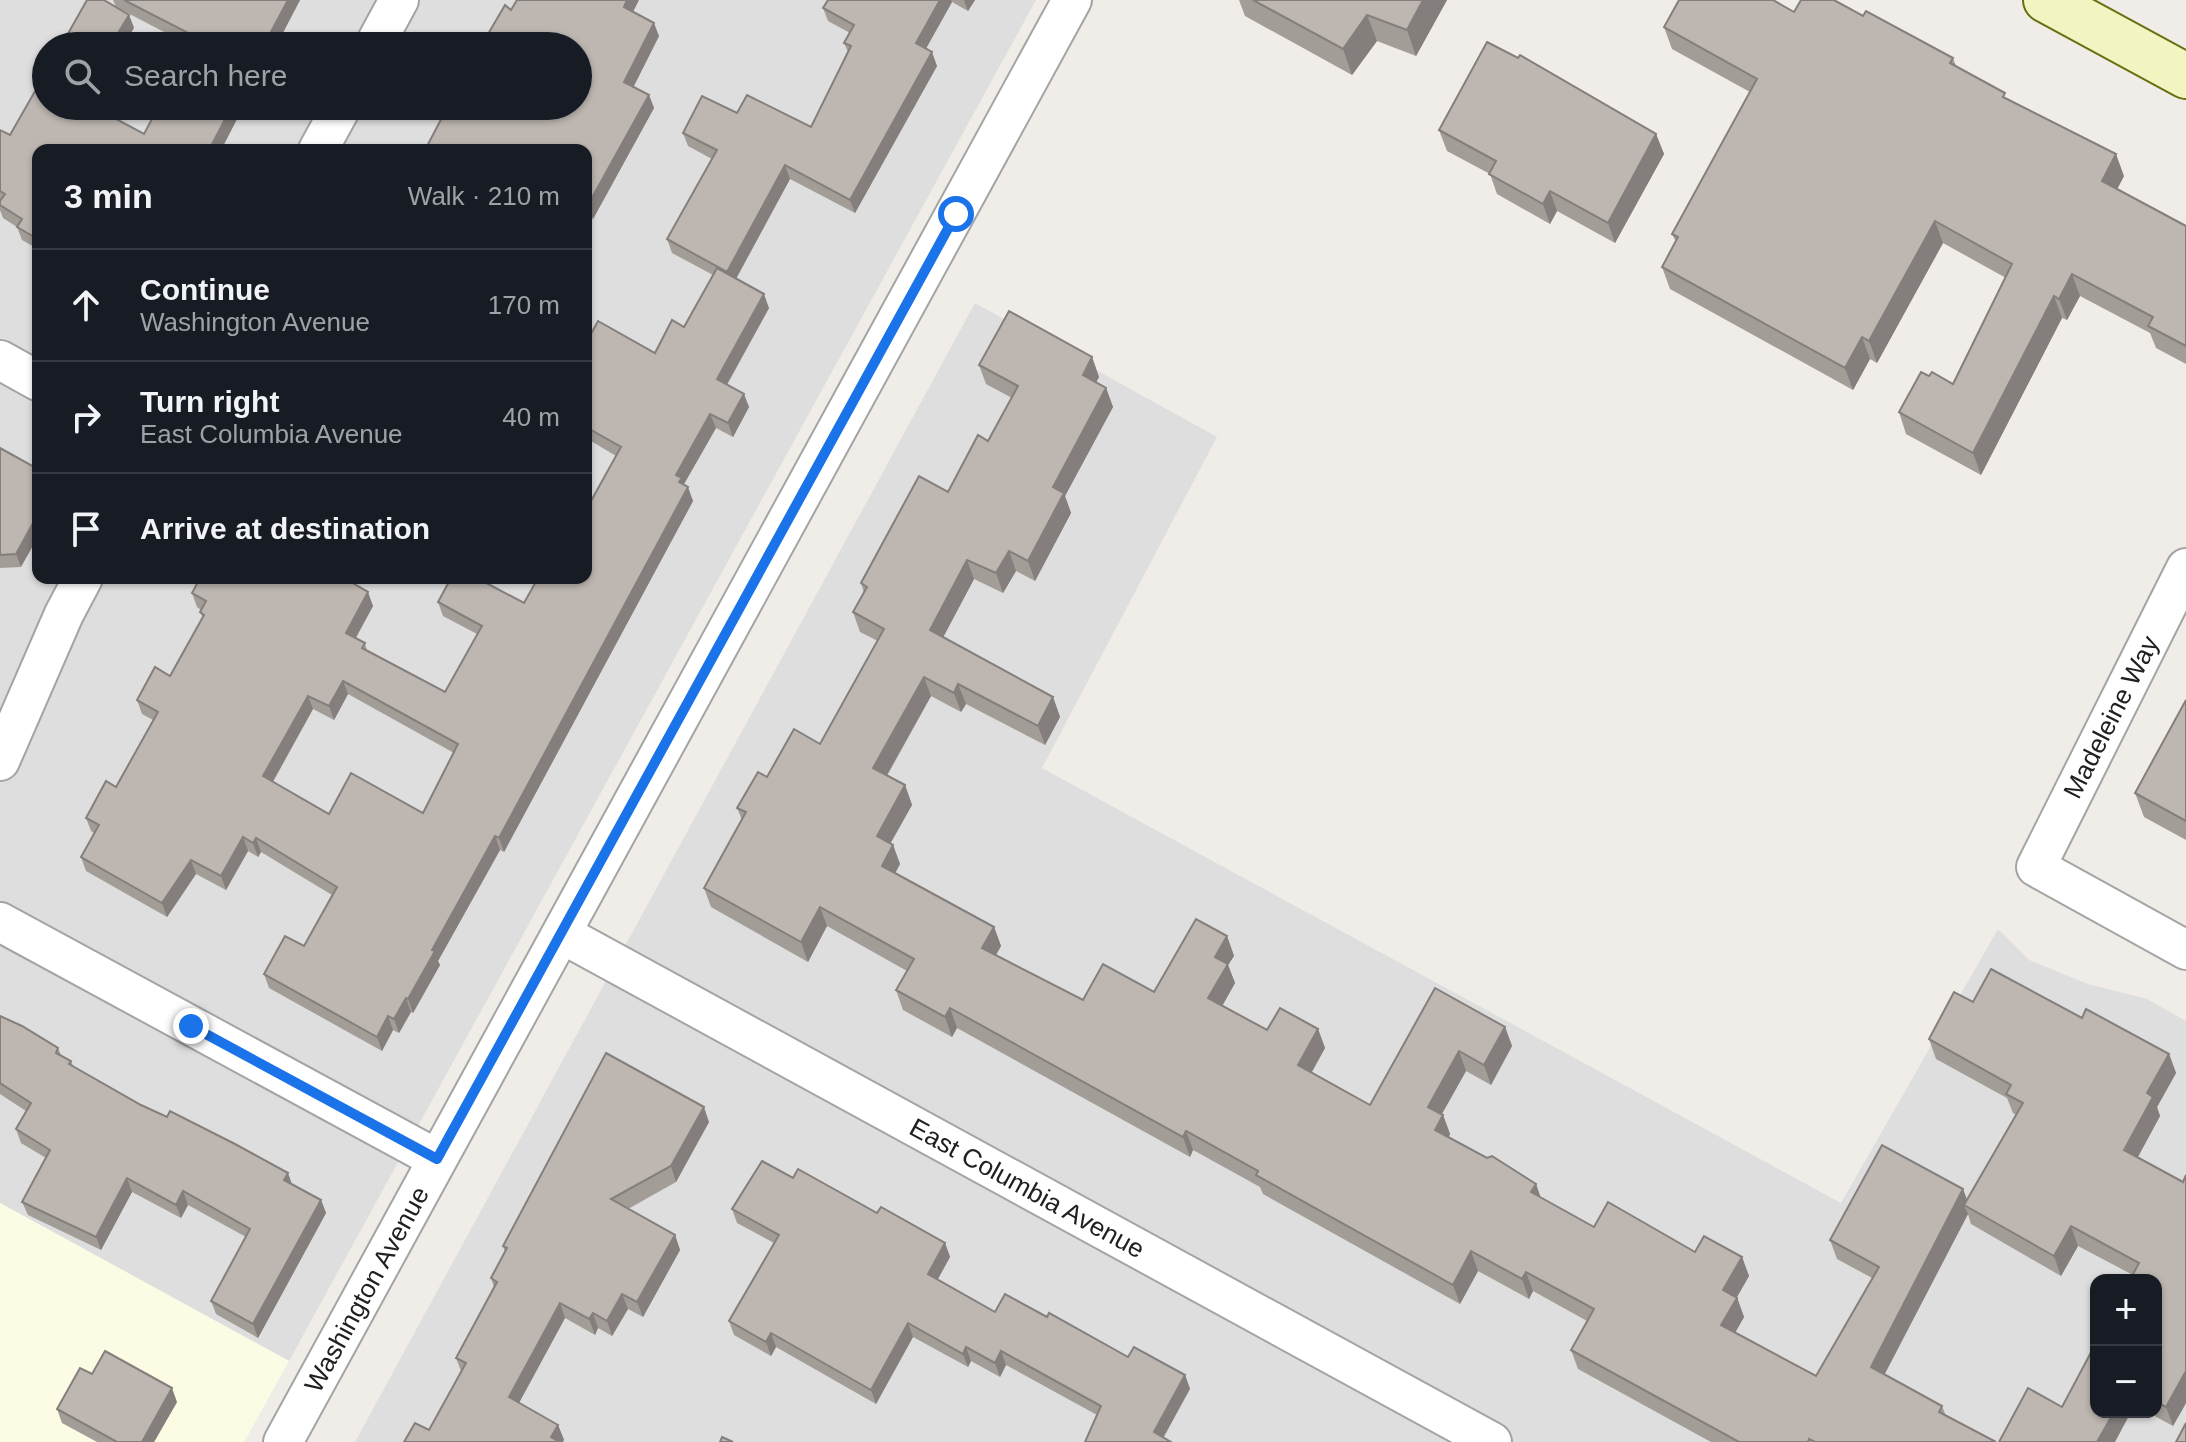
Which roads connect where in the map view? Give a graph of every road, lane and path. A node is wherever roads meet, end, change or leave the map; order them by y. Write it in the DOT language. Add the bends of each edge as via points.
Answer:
graph roads {
  1 [pos="399,0"];
  2 [pos="1072,0"];
  3 [pos="2046,0"];
  4 [pos="382,32"];
  5 [pos="2186,76"];
  6 [pos="334,120"];
  7 [pos="321,144"];
  8 [pos="0,360"];
  9 [pos="32,378"];
  10 [pos="2186,568"];
  11 [pos="80,584"];
  12 [pos="0,761"];
  13 [pos="0,922"];
  14 [pos="562,934"];
  15 [pos="2186,950"];
  16 [pos="437,1159"];
  17 [pos="283,1442"];
  18 [pos="1492,1442"];
  1 -- 4 [label="street"];
  2 -- 14 [label="street, Washington Avenue"];
  3 -- 5 [label="street"];
  6 -- 7 [label="street"];
  8 -- 9 [label="street"];
  10 -- 15 [label="street, Madeleine Way" via="2036,867"];
  11 -- 12 [label="street"];
  13 -- 16 [label="street"];
  14 -- 16 [label="street, Washington Avenue"];
  14 -- 18 [label="street, East Columbia Avenue"];
  16 -- 17 [label="street, Washington Avenue"];
}
